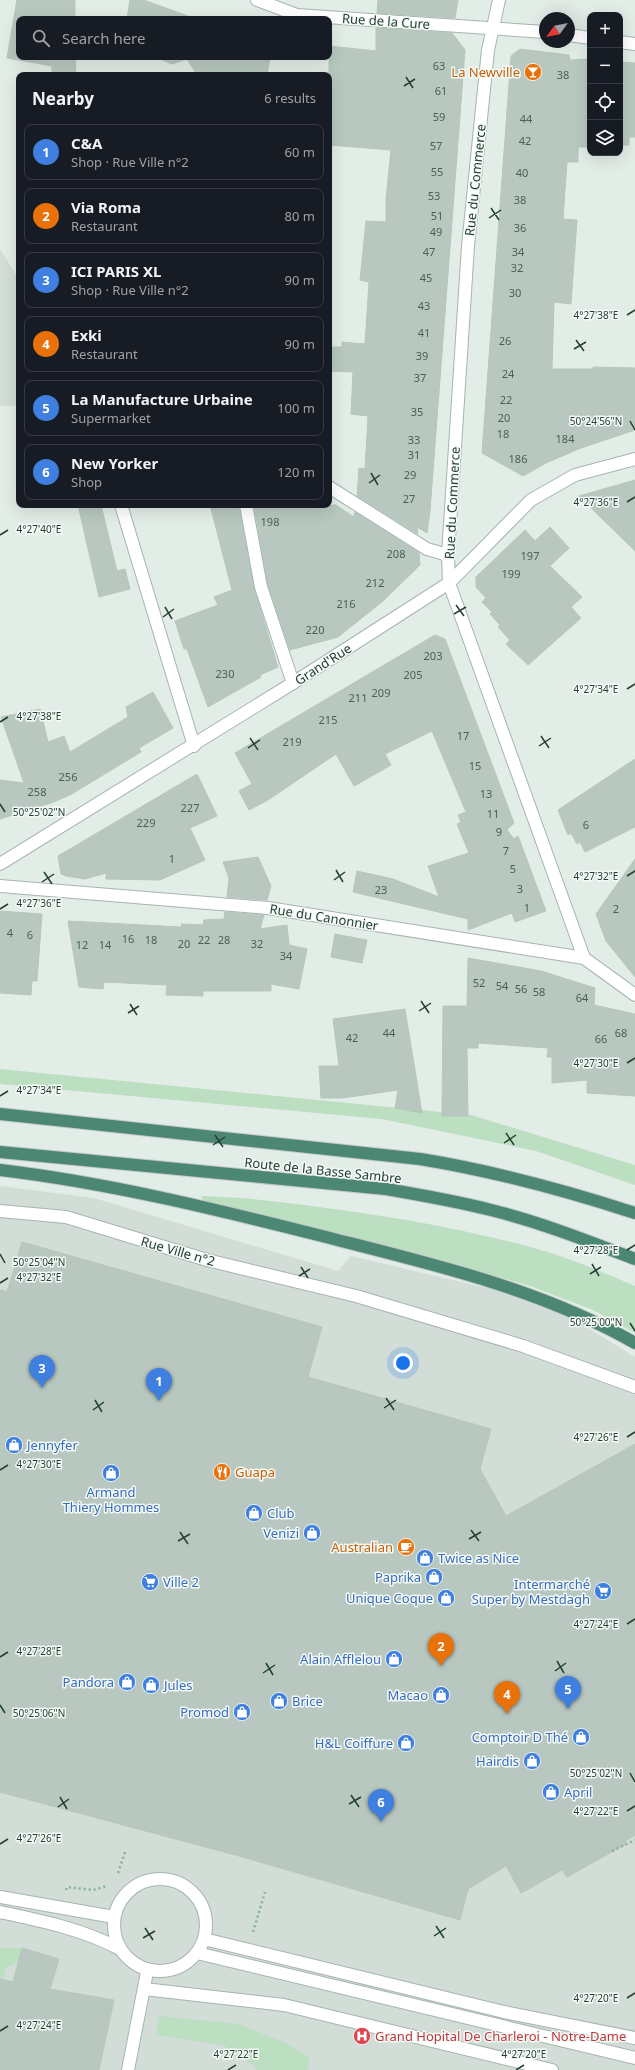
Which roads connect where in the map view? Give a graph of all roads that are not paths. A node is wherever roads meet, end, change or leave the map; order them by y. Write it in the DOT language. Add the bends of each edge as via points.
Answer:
graph roads {
  1 [pos="257,0"];
  2 [pos="499,0"];
  3 [pos="313,16"];
  4 [pos="332,17"];
  5 [pos="494,27"];
  6 [pos="539,31"];
  7 [pos="575,36"];
  8 [pos="587,38"];
  9 [pos="623,42"];
  10 [pos="635,44"];
  11 [pos="635,459"];
  12 [pos="332,489"];
  13 [pos="122,508"];
  14 [pos="247,508"];
  15 [pos="448,555"];
  16 [pos="449,583"];
  17 [pos="293,683"];
  18 [pos="194,746"];
  19 [pos="0,864"];
  20 [pos="0,886"];
  21 [pos="584,958"];
  22 [pos="635,995"];
  23 [pos="0,1114"];
  24 [pos="0,1152"];
  25 [pos="0,1170"];
  26 [pos="0,1212"];
  27 [pos="635,1213"];
  28 [pos="635,1259"];
  29 [pos="635,1343"];
  30 [pos="635,1387"];
  31 [pos="0,1897"];
  32 [pos="0,1912"];
  33 [pos="114,1917"];
  34 [pos="204,1940"];
  35 [pos="120,1949"];
  36 [pos="197,1953"];
  37 [pos="147,1972"];
  38 [pos="144,1989"];
  39 [pos="635,2038"];
  40 [pos="635,2058"];
  41 [pos="128,2070"];
  42 [pos="552,2070"];
  1 -- 3 [label="street, Rue de la Cure" via="297,15"];
  2 -- 5 [label="street, Rue du Commerce"];
  4 -- 5 [label="street, Rue de la Cure"];
  5 -- 6 [label="street, Rue de la Cure"];
  5 -- 15 [label="street, Rue du Commerce" via="488,50 468,246"];
  7 -- 8 [label="street"];
  9 -- 10 [label="street"];
  11 -- 16 [label="street, Grand'Rue" via="575,475 531,500"];
  12 -- 15 [label="street" via="427,548"];
  13 -- 18 [label="street"];
  14 -- 17 [label="street" via="261,587"];
  15 -- 16 [label="street, Rue du Commerce"];
  16 -- 17 [label="street, Grand'Rue"];
  16 -- 21 [label="street, Rue du Commerce"];
  17 -- 18 [label="street, Grand'Rue"];
  18 -- 19 [label="street, Grand'Rue"];
  20 -- 21 [label="street, Rue du Canonnier" via="268,908"];
  21 -- 22 [label="street, Rue du Canonnier"];
  23 -- 27 [label="highway, Route de la Basse Sambre" via="458,1165 535,1182"];
  24 -- 28 [label="highway, Route de la Basse Sambre" via="386,1189 440,1198 491,1210 576,1236"];
  25 -- 29 [label="highway" via="54,1177 165,1198 380,1250 509,1287 568,1310"];
  26 -- 30 [label="street, Rue Ville n°2" via="66,1217 208,1260 356,1296 523,1346"];
  31 -- 33 [label="street"];
  32 -- 35 [label="street" via="58,1924 98,1937"];
  33 -- 34 [label="street" via="118,1904 136,1885 160,1879 174,1882 181,1884 198,1898 206,1918"];
  33 -- 35 [label="street" via="115,1936"];
  34 -- 36 [label="street"];
  34 -- 39 [label="street" via="504,2012"];
  35 -- 37 [label="street" via="129,1960"];
  36 -- 37 [label="street" via="173,1970"];
  36 -- 40 [label="street"];
  37 -- 38 [label="street"];
  38 -- 41 [label="street"];
  38 -- 42 [label="street" via="284,2005"];
}
